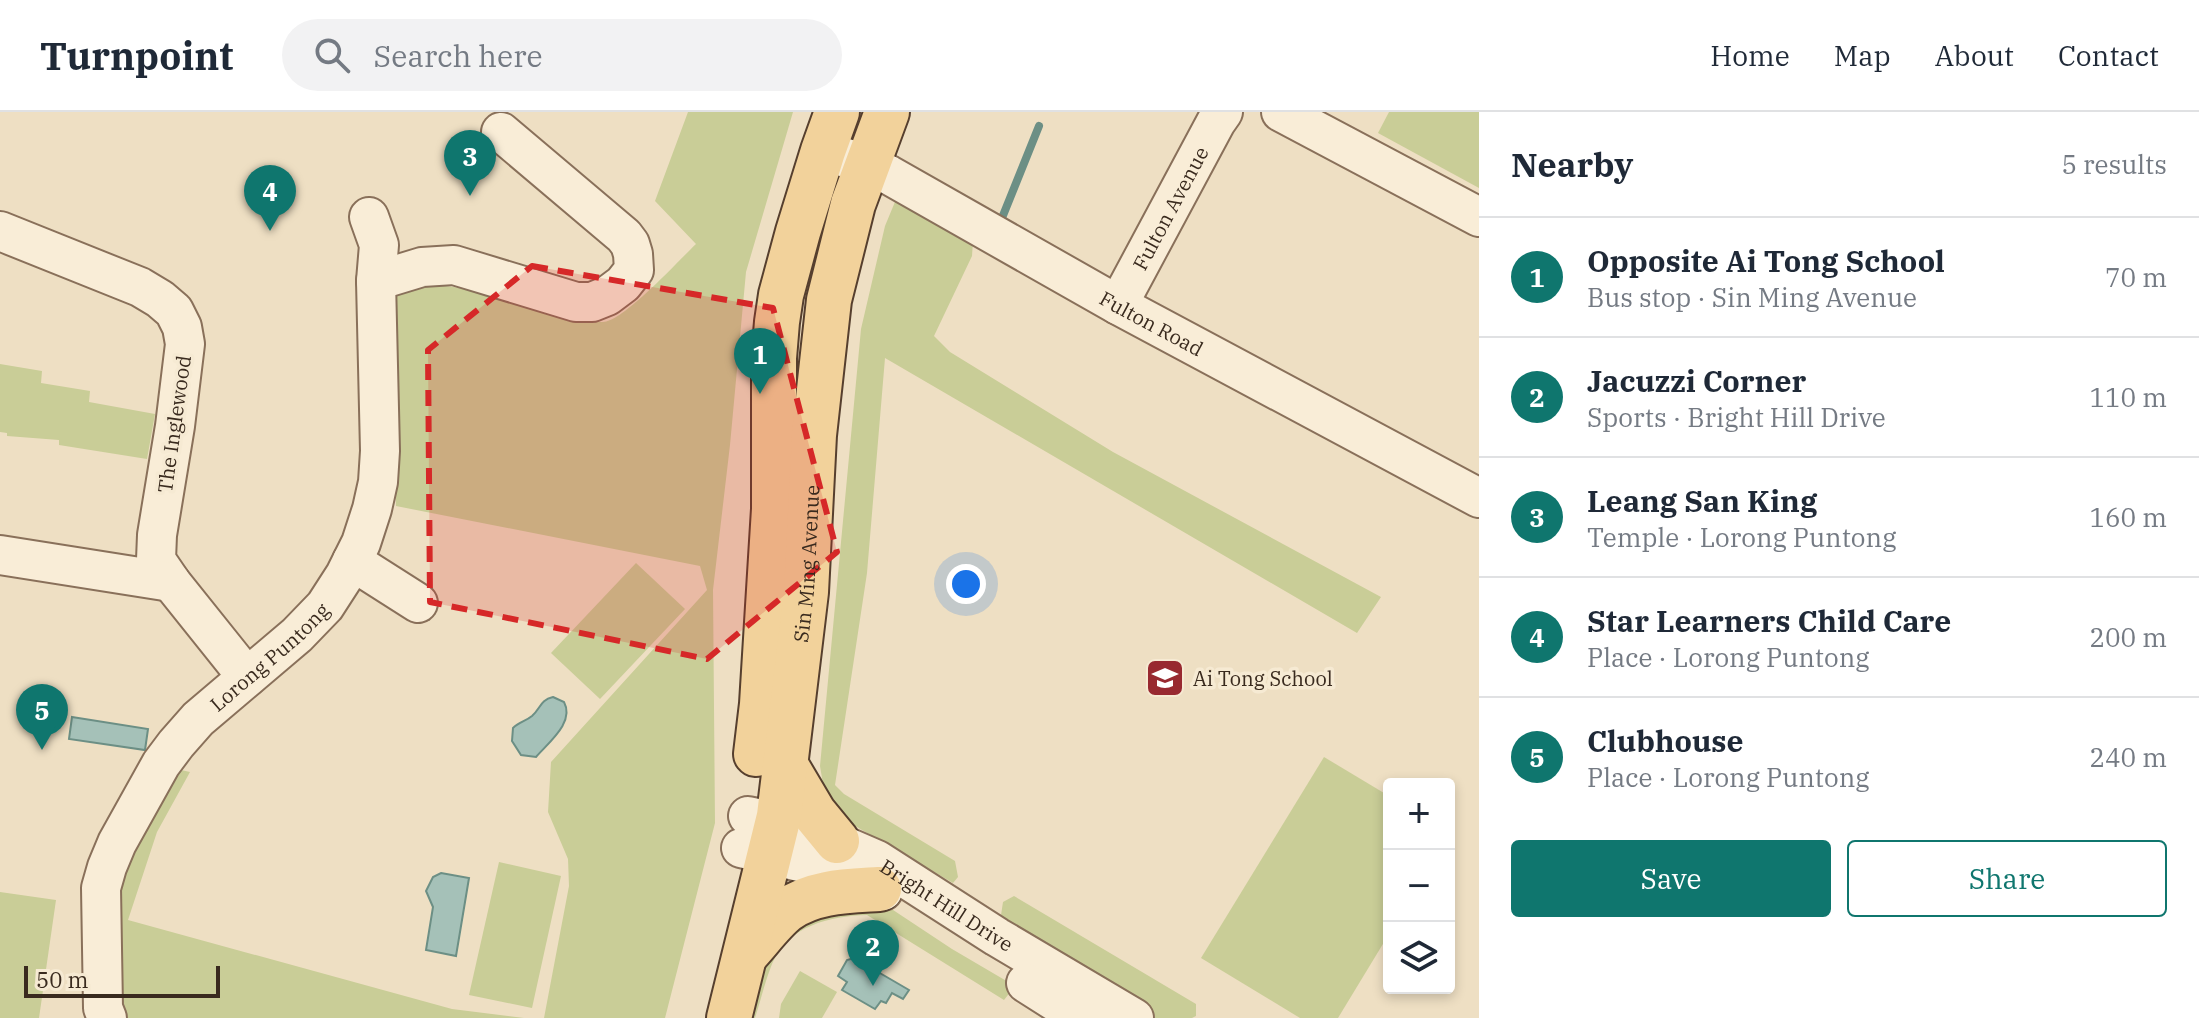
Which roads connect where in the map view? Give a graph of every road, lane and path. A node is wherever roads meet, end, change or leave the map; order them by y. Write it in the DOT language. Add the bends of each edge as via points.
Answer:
graph roads {
  1 [pos="887,112"];
  2 [pos="1223,112"];
  3 [pos="1281,112"];
  4 [pos="501,132"];
  5 [pos="830,132"];
  6 [pos="866,164"];
  7 [pos="369,217"];
  8 [pos="1479,217"];
  9 [pos="0,231"];
  10 [pos="376,281"];
  11 [pos="1118,305"];
  12 [pos="1479,498"];
  13 [pos="0,555"];
  14 [pos="352,561"];
  15 [pos="171,582"];
  16 [pos="418,603"];
  17 [pos="247,677"];
  18 [pos="785,764"];
  19 [pos="759,835"];
  20 [pos="837,841"];
  21 [pos="879,889"];
  22 [pos="745,955"];
  23 [pos="103,1015"];
  24 [pos="702,1018"];
  25 [pos="729,1018"];
  26 [pos="1081,1018"];
  27 [pos="1134,1018"];
  1 -- 6 [label="main road, Sin Ming Avenue"];
  2 -- 11 [label="street, Fulton Avenue"];
  3 -- 8 [label="street"];
  4 -- 10 [label="street" via="624,236 634,270 623,284 584,303 454,265 422,267"];
  5 -- 6 [label="street, Fulton Road"];
  5 -- 19 [label="main road, Sin Ming Avenue" via="777,322"];
  6 -- 11 [label="street, Fulton Road"];
  6 -- 18 [label="main road, Sin Ming Avenue" via="829,300 814,435 806,592"];
  7 -- 10 [label="street, Lorong Puntong" via="379,245"];
  9 -- 15 [label="street, The Inglewood" via="140,287 174,311 182,327 184,363 155,549"];
  10 -- 14 [label="street, Lorong Puntong" via="378,482"];
  11 -- 12 [label="street, Fulton Road"];
  13 -- 15 [label="street"];
  14 -- 16 [label="street"];
  14 -- 17 [label="street, Lorong Puntong" via="325,606"];
  15 -- 17 [label="street, The Inglewood"];
  17 -- 23 [label="street, Lorong Puntong" via="198,719 169,754 117,843 101,888"];
  18 -- 19 [label="main road, Sin Ming Avenue"];
  18 -- 20 [label="main road"];
  19 -- 20 [label="street, Bright Hill Drive" via="801,827"];
  19 -- 21 [label="street, Bright Hill Drive"];
  19 -- 22 [label="main road, Sin Ming Avenue"];
  19 -- 24 [label="main road, Sin Ming Avenue"];
  20 -- 27 [label="street, Bright Hill Drive" via="877,860"];
  21 -- 22 [label="main road" via="809,898 786,911"];
  21 -- 26 [label="street, Bright Hill Drive"];
  22 -- 25 [label="main road, Sin Ming Avenue"];
}
